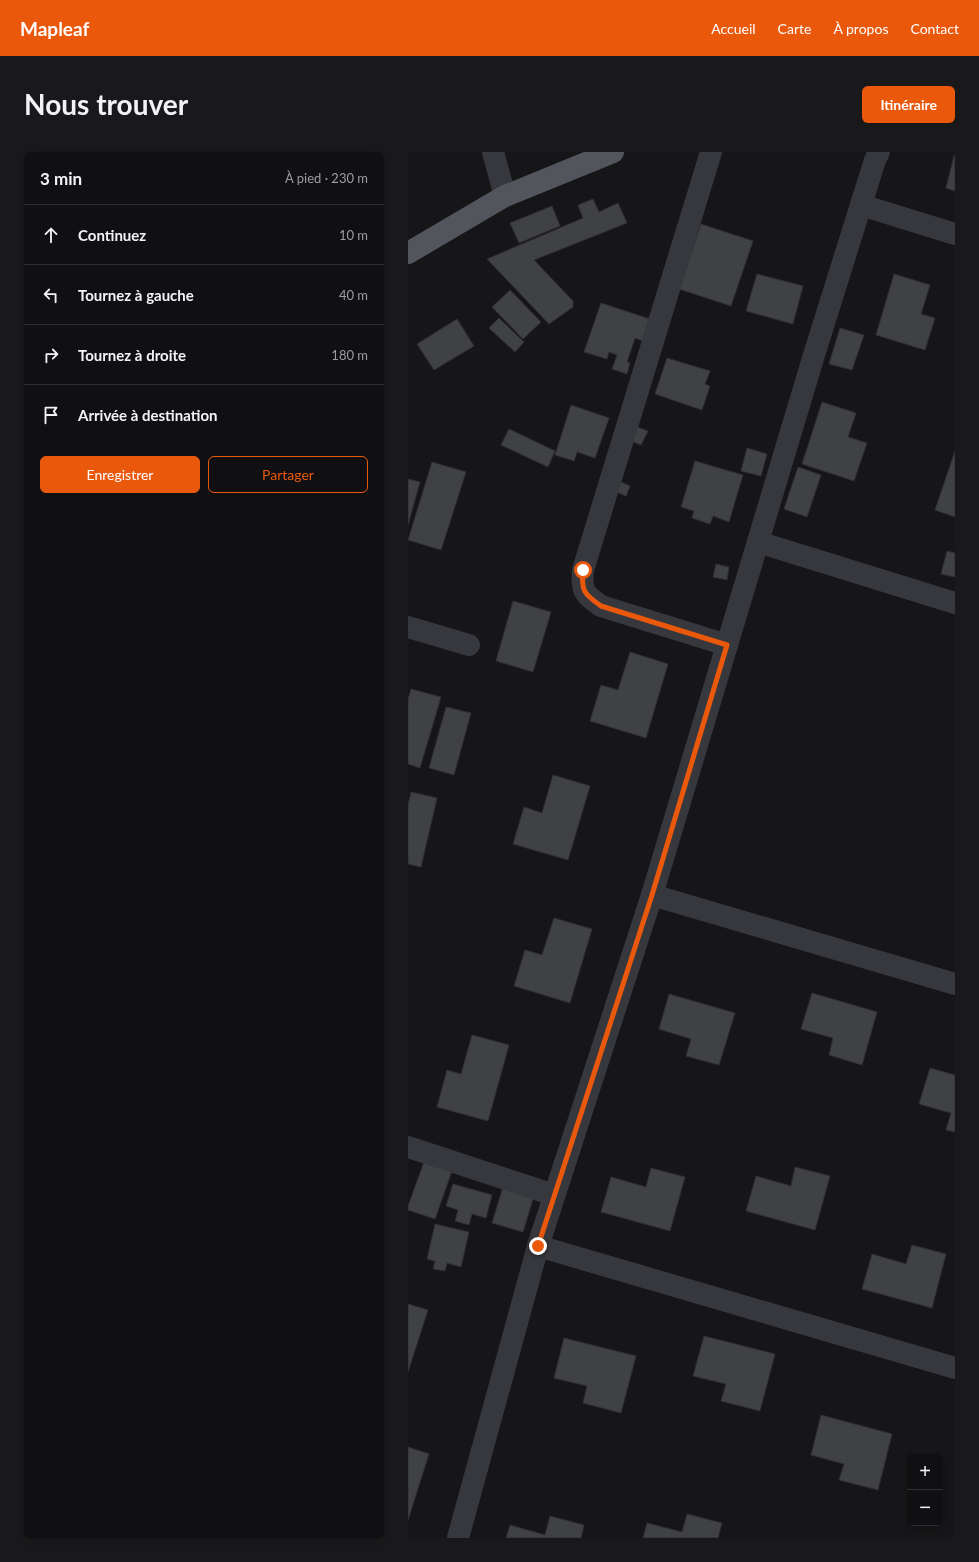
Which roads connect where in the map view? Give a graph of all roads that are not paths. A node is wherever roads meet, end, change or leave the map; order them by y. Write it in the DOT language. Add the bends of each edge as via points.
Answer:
graph roads {
  1 [pos="493,152"];
  2 [pos="613,152"];
  3 [pos="711,152"];
  4 [pos="879,152"];
  5 [pos="505,196"];
  6 [pos="861,205"];
  7 [pos="955,234"];
  8 [pos="408,253"];
  9 [pos="758,542"];
  10 [pos="955,603"];
  11 [pos="408,627"];
  12 [pos="469,645"];
  13 [pos="727,645"];
  14 [pos="652,895"];
  15 [pos="955,984"];
  16 [pos="408,1147"];
  17 [pos="554,1195"];
  18 [pos="538,1246"];
  19 [pos="955,1368"];
  20 [pos="458,1538"];
  1 -- 5 [label="street"];
  2 -- 5 [label="main road"];
  3 -- 13 [label="street" via="583,570 582,584 588,597 601,606"];
  4 -- 6 [label="street" via="874,160"];
  5 -- 8 [label="main road"];
  6 -- 7 [label="street"];
  6 -- 9 [label="street"];
  9 -- 10 [label="street"];
  9 -- 13 [label="street"];
  11 -- 12 [label="street"];
  13 -- 14 [label="street"];
  14 -- 15 [label="street"];
  14 -- 17 [label="street"];
  16 -- 17 [label="street"];
  17 -- 18 [label="street"];
  18 -- 19 [label="street"];
  18 -- 20 [label="street"];
}
